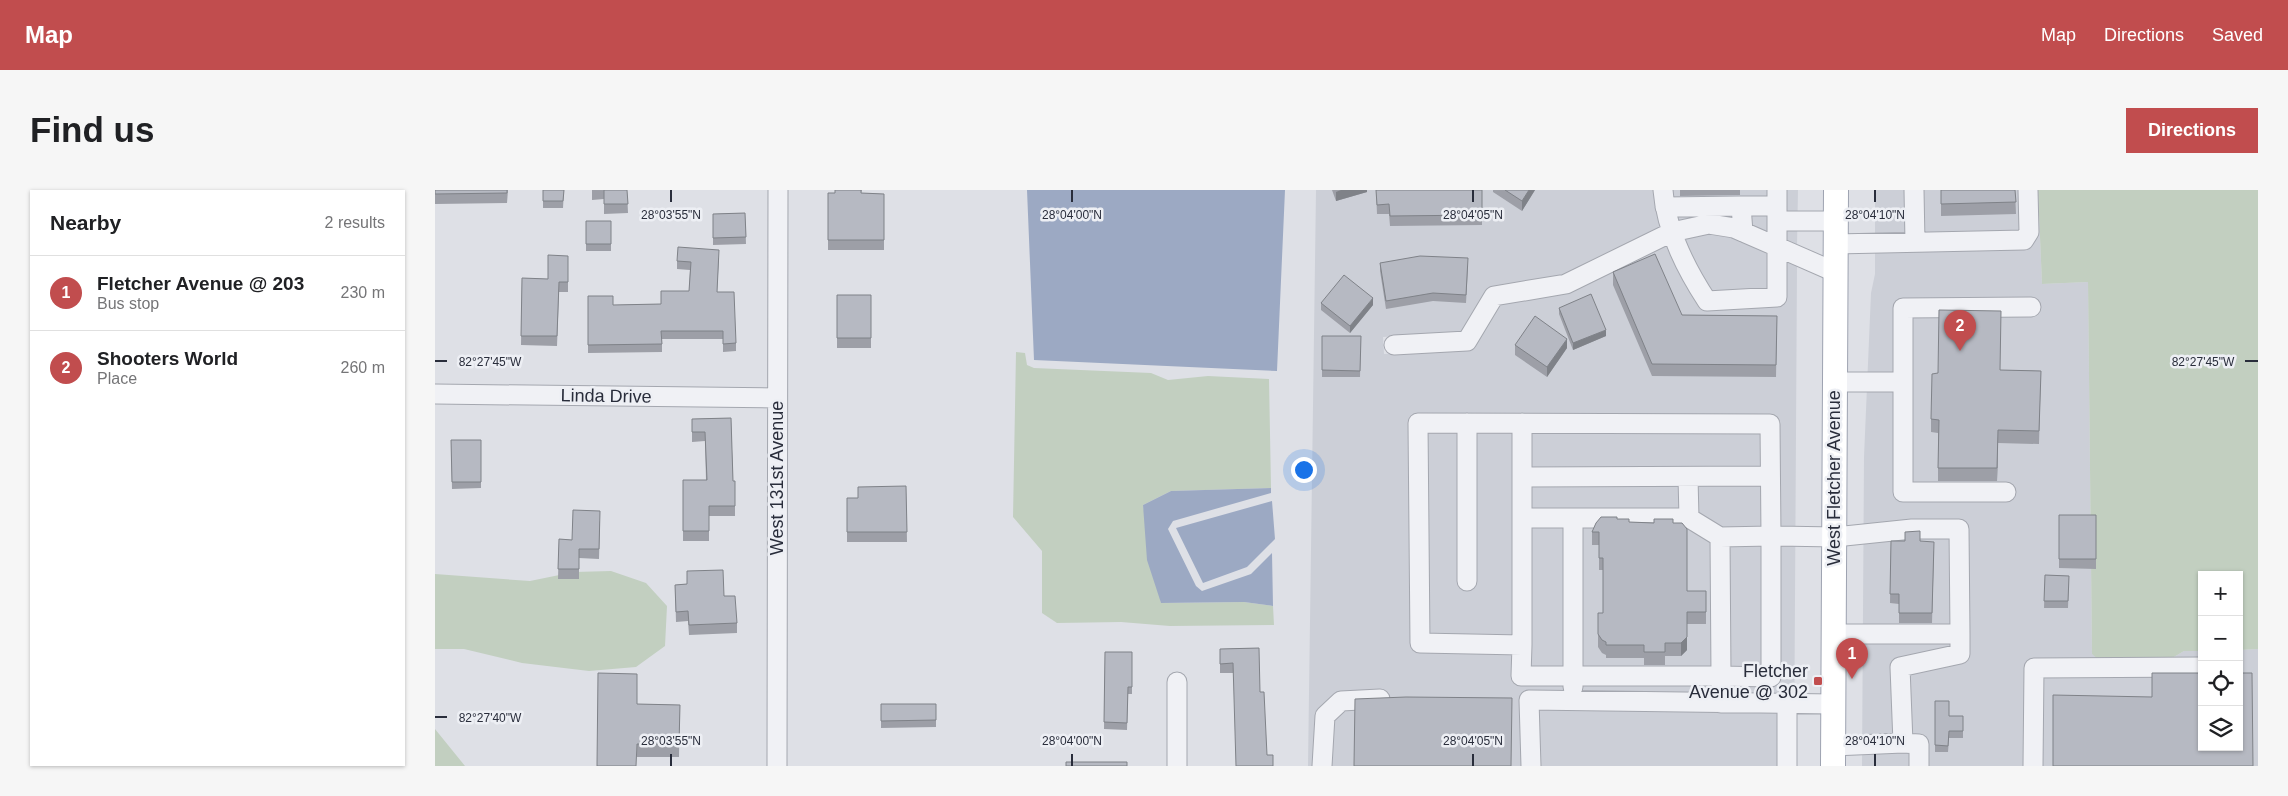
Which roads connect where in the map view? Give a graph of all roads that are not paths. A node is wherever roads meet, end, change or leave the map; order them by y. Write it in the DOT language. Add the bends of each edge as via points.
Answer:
graph roads {
  1 [pos="778,190"];
  2 [pos="1836,190"];
  3 [pos="1914,190"];
  4 [pos="2028,190"];
  5 [pos="1664,198"];
  6 [pos="1777,205"];
  7 [pos="1741,206"];
  8 [pos="1836,221"];
  9 [pos="1672,232"];
  10 [pos="1743,232"];
  11 [pos="1915,242"];
  12 [pos="1835,244"];
  13 [pos="1778,248"];
  14 [pos="1835,272"];
  15 [pos="2031,307"];
  16 [pos="1394,345"];
  17 [pos="1834,382"];
  18 [pos="1903,382"];
  19 [pos="435,394"];
  20 [pos="777,398"];
  21 [pos="1467,423"];
  22 [pos="1523,423"];
  23 [pos="1770,476"];
  24 [pos="1523,477"];
  25 [pos="1688,477"];
  26 [pos="2006,492"];
  27 [pos="1522,518"];
  28 [pos="1573,518"];
  29 [pos="1689,518"];
  30 [pos="1771,536"];
  31 [pos="1720,537"];
  32 [pos="1835,537"];
  33 [pos="1467,581"];
  34 [pos="1834,634"];
  35 [pos="1960,634"];
  36 [pos="1522,645"];
  37 [pos="2198,667"];
  38 [pos="1573,676"];
  39 [pos="1721,676"];
  40 [pos="1177,682"];
  41 [pos="1397,698"];
  42 [pos="1511,700"];
  43 [pos="1529,700"];
  44 [pos="1573,701"];
  45 [pos="1721,703"];
  46 [pos="1787,704"];
  47 [pos="1834,704"];
  48 [pos="1903,743"];
  49 [pos="1833,756"];
  50 [pos="777,766"];
  51 [pos="1177,766"];
  52 [pos="1322,766"];
  53 [pos="1531,766"];
  54 [pos="1787,766"];
  55 [pos="1919,766"];
  56 [pos="2033,766"];
  1 -- 20 [label="street, West 131st Avenue"];
  2 -- 8 [label="main road, West Fletcher Avenue"];
  3 -- 11 [label="street"];
  4 -- 11 [label="street" via="2029,232 2024,240"];
  5 -- 7 [label="street"];
  5 -- 9 [label="street"];
  6 -- 7 [label="street"];
  6 -- 8 [label="street"];
  6 -- 13 [label="street"];
  7 -- 10 [label="street"];
  8 -- 12 [label="main road, West Fletcher Avenue"];
  9 -- 10 [label="street" via="1709,224"];
  9 -- 13 [label="street" via="1695,283 1707,301 1777,298"];
  9 -- 16 [label="street" via="1566,284 1494,296 1467,341"];
  10 -- 13 [label="street"];
  11 -- 12 [label="street"];
  12 -- 14 [label="main road, West Fletcher Avenue"];
  13 -- 14 [label="street"];
  14 -- 17 [label="main road, West Fletcher Avenue"];
  15 -- 18 [label="street" via="1903,308"];
  17 -- 18 [label="street"];
  17 -- 32 [label="main road, West Fletcher Avenue"];
  18 -- 26 [label="street" via="1903,492"];
  19 -- 20 [label="street, Linda Drive"];
  20 -- 50 [label="street, West 131st Avenue"];
  21 -- 22 [label="street"];
  21 -- 33 [label="street"];
  21 -- 36 [label="street" via="1419,423 1420,644"];
  22 -- 23 [label="street" via="1770,424"];
  22 -- 24 [label="street"];
  23 -- 25 [label="street"];
  23 -- 30 [label="street"];
  24 -- 25 [label="street"];
  24 -- 27 [label="street"];
  25 -- 29 [label="street"];
  27 -- 28 [label="street"];
  27 -- 36 [label="street"];
  28 -- 29 [label="street"];
  28 -- 38 [label="street"];
  29 -- 31 [label="street"];
  30 -- 31 [label="street"];
  30 -- 32 [label="street"];
  30 -- 39 [label="street" via="1771,676"];
  31 -- 39 [label="street"];
  32 -- 34 [label="main road, West Fletcher Avenue"];
  32 -- 35 [label="street" via="1912,529 1959,529"];
  34 -- 35 [label="street"];
  34 -- 47 [label="main road, West Fletcher Avenue"];
  35 -- 48 [label="street" via="1960,654 1900,667"];
  36 -- 38 [label="street" via="1521,676"];
  37 -- 56 [label="street" via="2035,668"];
  38 -- 39 [label="street"];
  38 -- 44 [label="street"];
  39 -- 45 [label="street"];
  40 -- 51 [label="street"];
  41 -- 52 [label="street" via="1341,701 1325,716"];
  42 -- 43 [label="street"];
  43 -- 44 [label="street"];
  43 -- 53 [label="street"];
  44 -- 45 [label="street"];
  45 -- 46 [label="street"];
  46 -- 47 [label="street"];
  46 -- 54 [label="street"];
  47 -- 49 [label="main road, West Fletcher Avenue"];
  48 -- 49 [label="street"];
  48 -- 55 [label="street" via="1919,744"];
}
